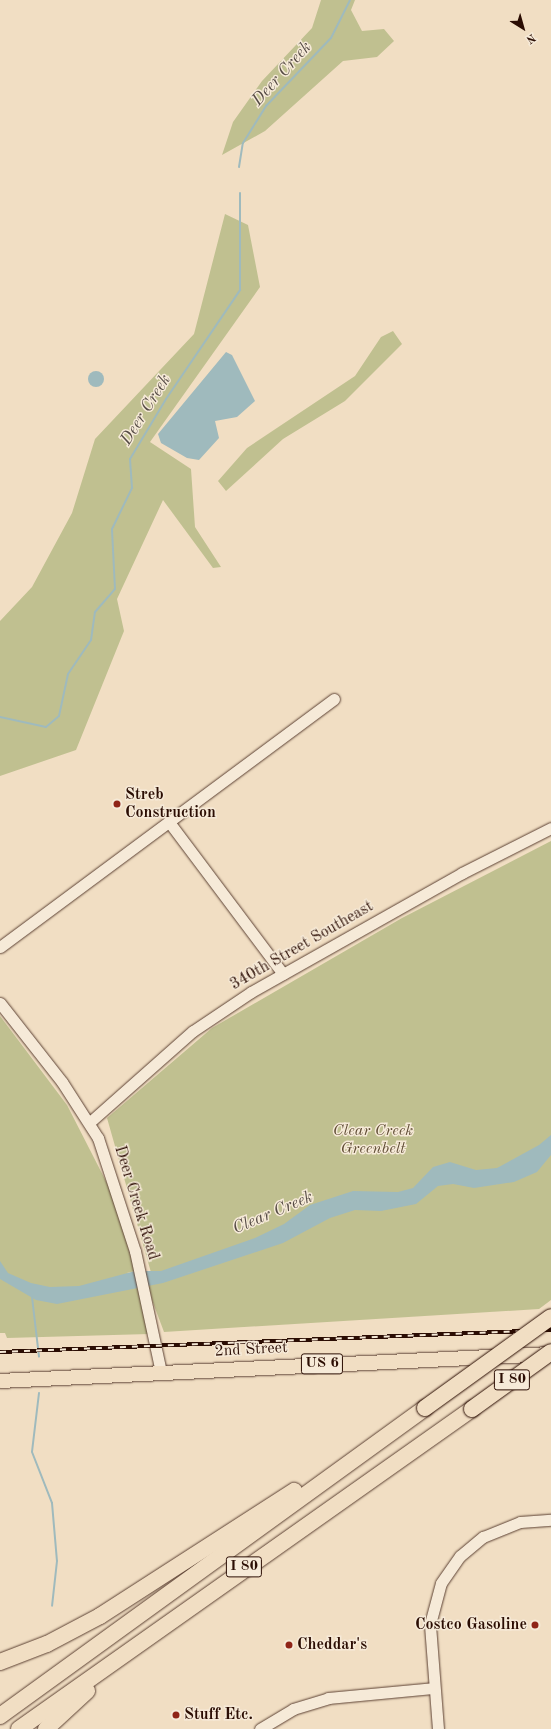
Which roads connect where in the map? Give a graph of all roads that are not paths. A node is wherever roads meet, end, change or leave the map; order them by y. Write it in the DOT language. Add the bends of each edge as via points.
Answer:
graph roads {
  1 [pos="334,699"];
  2 [pos="169,822"];
  3 [pos="551,828"];
  4 [pos="0,947"];
  5 [pos="283,974"];
  6 [pos="0,1003"];
  7 [pos="90,1122"];
  8 [pos="551,1318"];
  9 [pos="551,1353"];
  10 [pos="161,1372"];
  11 [pos="0,1381"];
  12 [pos="359,1457"];
  13 [pos="551,1520"];
  14 [pos="195,1603"];
  15 [pos="0,1662"];
  16 [pos="433,1688"];
  17 [pos="0,1716"];
  18 [pos="19,1729"];
  19 [pos="46,1729"];
  20 [pos="260,1729"];
  21 [pos="438,1729"];
  1 -- 2 [label="street"];
  2 -- 4 [label="street"];
  2 -- 5 [label="street"];
  3 -- 5 [label="street, 340th Street Southeast" via="462,873"];
  5 -- 7 [label="street, 340th Street Southeast" via="193,1031"];
  6 -- 7 [label="street, Deer Creek Road"];
  7 -- 10 [label="street, Deer Creek Road" via="116,1185 135,1251"];
  8 -- 12 [label="highway, I 80, bridge"];
  9 -- 10 [label="main road, 2nd Street / US 6"];
  9 -- 14 [label="highway, I 80, bridge"];
  10 -- 11 [label="main road, 2nd Street / US 6"];
  12 -- 15 [label="highway" via="319,1474 100,1616 47,1644"];
  12 -- 17 [label="highway, I 80"];
  13 -- 16 [label="street" via="520,1522 496,1530 471,1546 449,1570 436,1594 430,1624"];
  14 -- 18 [label="highway, I 80"];
  14 -- 19 [label="highway"];
  16 -- 20 [label="street" via="328,1698 293,1709"];
  16 -- 21 [label="street"];
}
